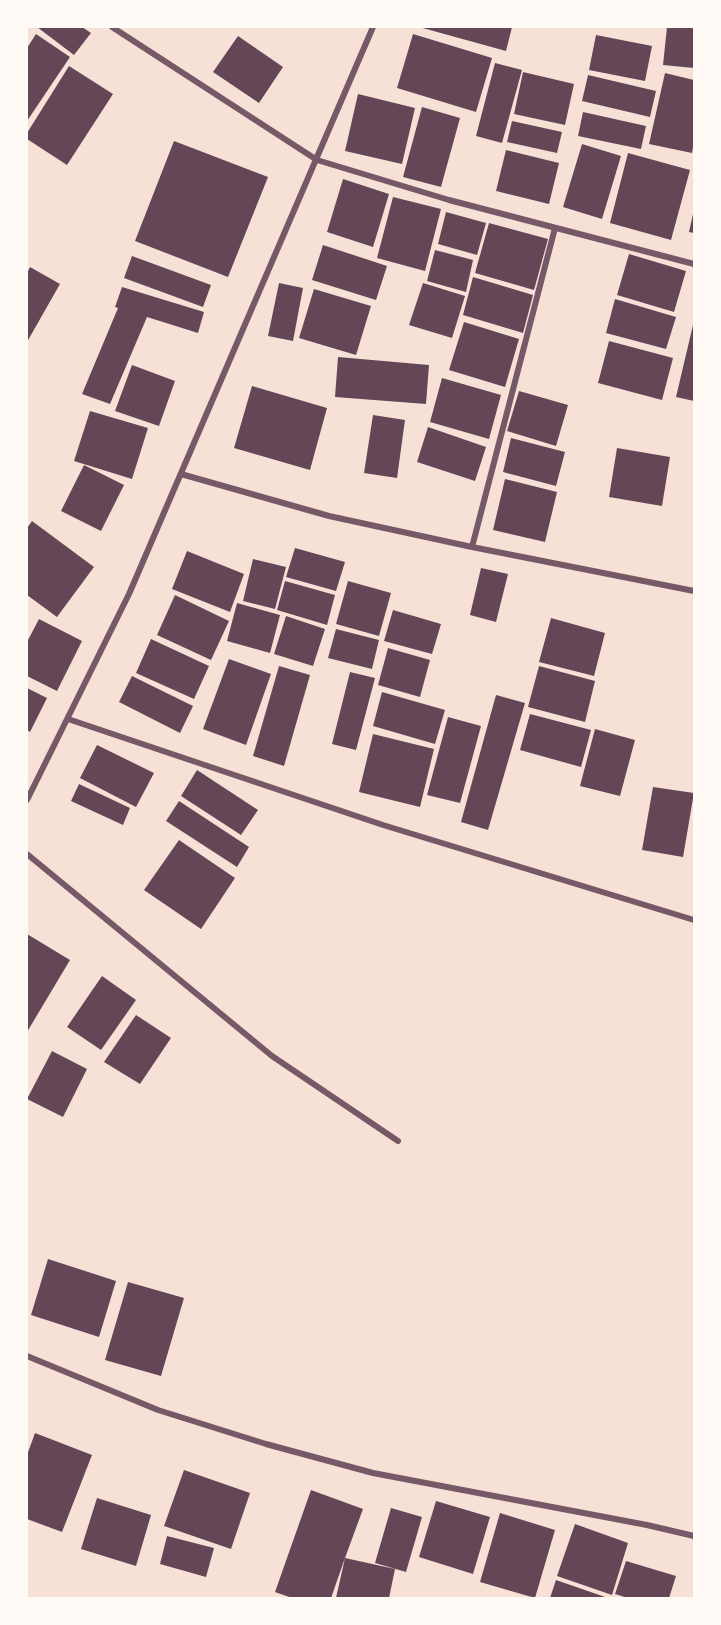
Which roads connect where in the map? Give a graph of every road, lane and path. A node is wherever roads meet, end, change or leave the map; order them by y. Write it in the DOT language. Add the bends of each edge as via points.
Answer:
graph roads {
  1 [pos="112,27"];
  2 [pos="373,27"];
  3 [pos="316,160"];
  4 [pos="555,228"];
  5 [pos="694,264"];
  6 [pos="181,474"];
  7 [pos="472,548"];
  8 [pos="694,591"];
  9 [pos="68,719"];
  10 [pos="27,800"];
  11 [pos="27,854"];
  12 [pos="694,920"];
  13 [pos="398,1141"];
  14 [pos="27,1356"];
  15 [pos="694,1536"];
  1 -- 3 [label="street"];
  2 -- 3 [label="street"];
  3 -- 4 [label="street"];
  3 -- 6 [label="street"];
  4 -- 5 [label="street"];
  4 -- 7 [label="street"];
  6 -- 7 [label="street" via="328,516"];
  6 -- 9 [label="street" via="129,594"];
  7 -- 8 [label="street"];
  9 -- 10 [label="street"];
  9 -- 12 [label="street" via="383,825"];
  11 -- 13 [label="street" via="272,1056"];
  14 -- 15 [label="street" via="158,1410 373,1473"];
}
